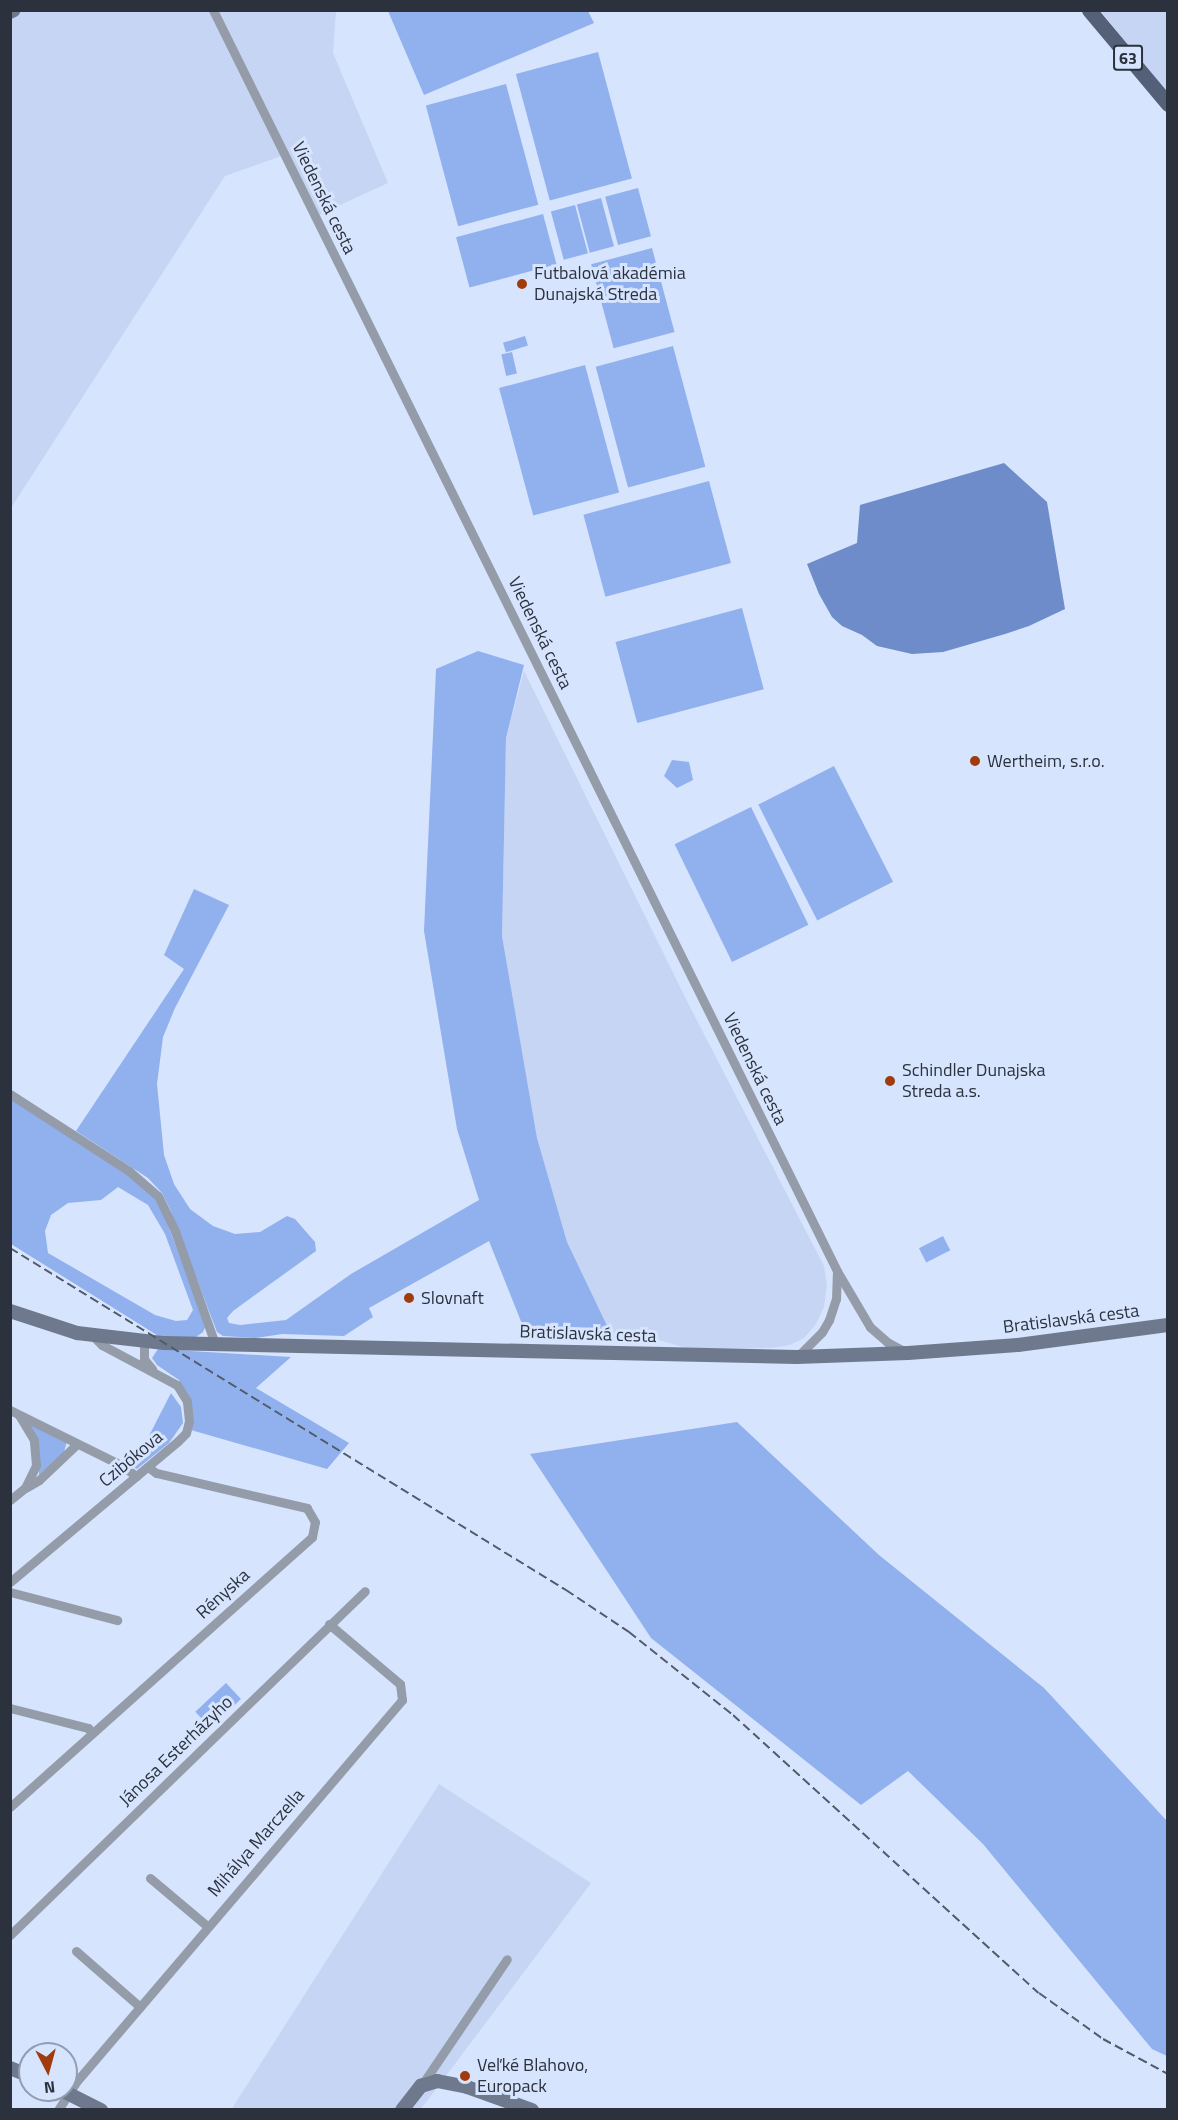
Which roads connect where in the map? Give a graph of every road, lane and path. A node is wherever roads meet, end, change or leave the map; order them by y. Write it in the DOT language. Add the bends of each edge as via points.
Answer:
graph roads {
  1 [pos="1089,10"];
  2 [pos="214,12"];
  3 [pos="1167,104"];
  4 [pos="10,1094"];
  5 [pos="837,1271"];
  6 [pos="10,1311"];
  7 [pos="1167,1325"];
  8 [pos="93,1336"];
  9 [pos="144,1341"];
  10 [pos="215,1344"];
  11 [pos="908,1353"];
  12 [pos="797,1357"];
  13 [pos="154,1372"];
  14 [pos="14,1412"];
  15 [pos="77,1444"];
  16 [pos="148,1467"];
  17 [pos="136,1476"];
  18 [pos="25,1488"];
  19 [pos="10,1500"];
  20 [pos="10,1582"];
  21 [pos="365,1591"];
  22 [pos="10,1592"];
  23 [pos="117,1620"];
  24 [pos="329,1624"];
  25 [pos="10,1708"];
  26 [pos="92,1733"];
  27 [pos="10,1807"];
  28 [pos="150,1878"];
  29 [pos="207,1926"];
  30 [pos="10,1935"];
  31 [pos="76,1951"];
  32 [pos="507,1959"];
  33 [pos="140,2007"];
  34 [pos="78,2080"];
  35 [pos="421,2086"];
  36 [pos="78,2098"];
  37 [pos="100,2109"];
  38 [pos="402,2109"];
  39 [pos="532,2109"];
  1 -- 3 [label="main road, 63"];
  2 -- 5 [label="street, Viedenská cesta"];
  4 -- 10 [label="street" via="129,1171 158,1196 175,1231"];
  5 -- 11 [label="street, Viedenská cesta" via="870,1327"];
  5 -- 12 [label="street, Viedenská cesta" via="836,1299 829,1320"];
  6 -- 8 [label="street, Bratislavská cesta"];
  7 -- 11 [label="street, Bratislavská cesta" via="1018,1345"];
  8 -- 9 [label="street, Bratislavská cesta"];
  8 -- 13 [label="street, Czibókova" via="102,1345"];
  9 -- 10 [label="street, Bratislavská cesta"];
  9 -- 13 [label="street" via="144,1359"];
  10 -- 12 [label="street, Bratislavská cesta"];
  11 -- 12 [label="street, Bratislavská cesta"];
  13 -- 16 [label="street, Czibókova" via="177,1386 190,1410 186,1433"];
  14 -- 15 [label="street"];
  14 -- 18 [label="street" via="28,1426 36,1449 34,1473"];
  15 -- 17 [label="street"];
  15 -- 18 [label="street"];
  16 -- 17 [label="street, Czibókova"];
  16 -- 26 [label="street, Rényska" via="156,1473 307,1508 315,1522 312,1537"];
  17 -- 20 [label="street, Czibókova"];
  18 -- 19 [label="street"];
  21 -- 24 [label="street, Jánosa Esterházyho"];
  22 -- 23 [label="street"];
  24 -- 29 [label="street, Mihálya Marczella" via="400,1684 402,1700"];
  24 -- 30 [label="street, Jánosa Esterházyho"];
  25 -- 26 [label="street" via="88,1728"];
  26 -- 27 [label="street, Rényska"];
  28 -- 29 [label="street"];
  29 -- 33 [label="street, Mihálya Marczella"];
  31 -- 33 [label="street"];
  32 -- 35 [label="street"];
  33 -- 34 [label="street, Mihálya Marczella"];
  35 -- 38 [label="street"];
  35 -- 39 [label="street" via="447,2082"];
  36 -- 37 [label="street"];
}
